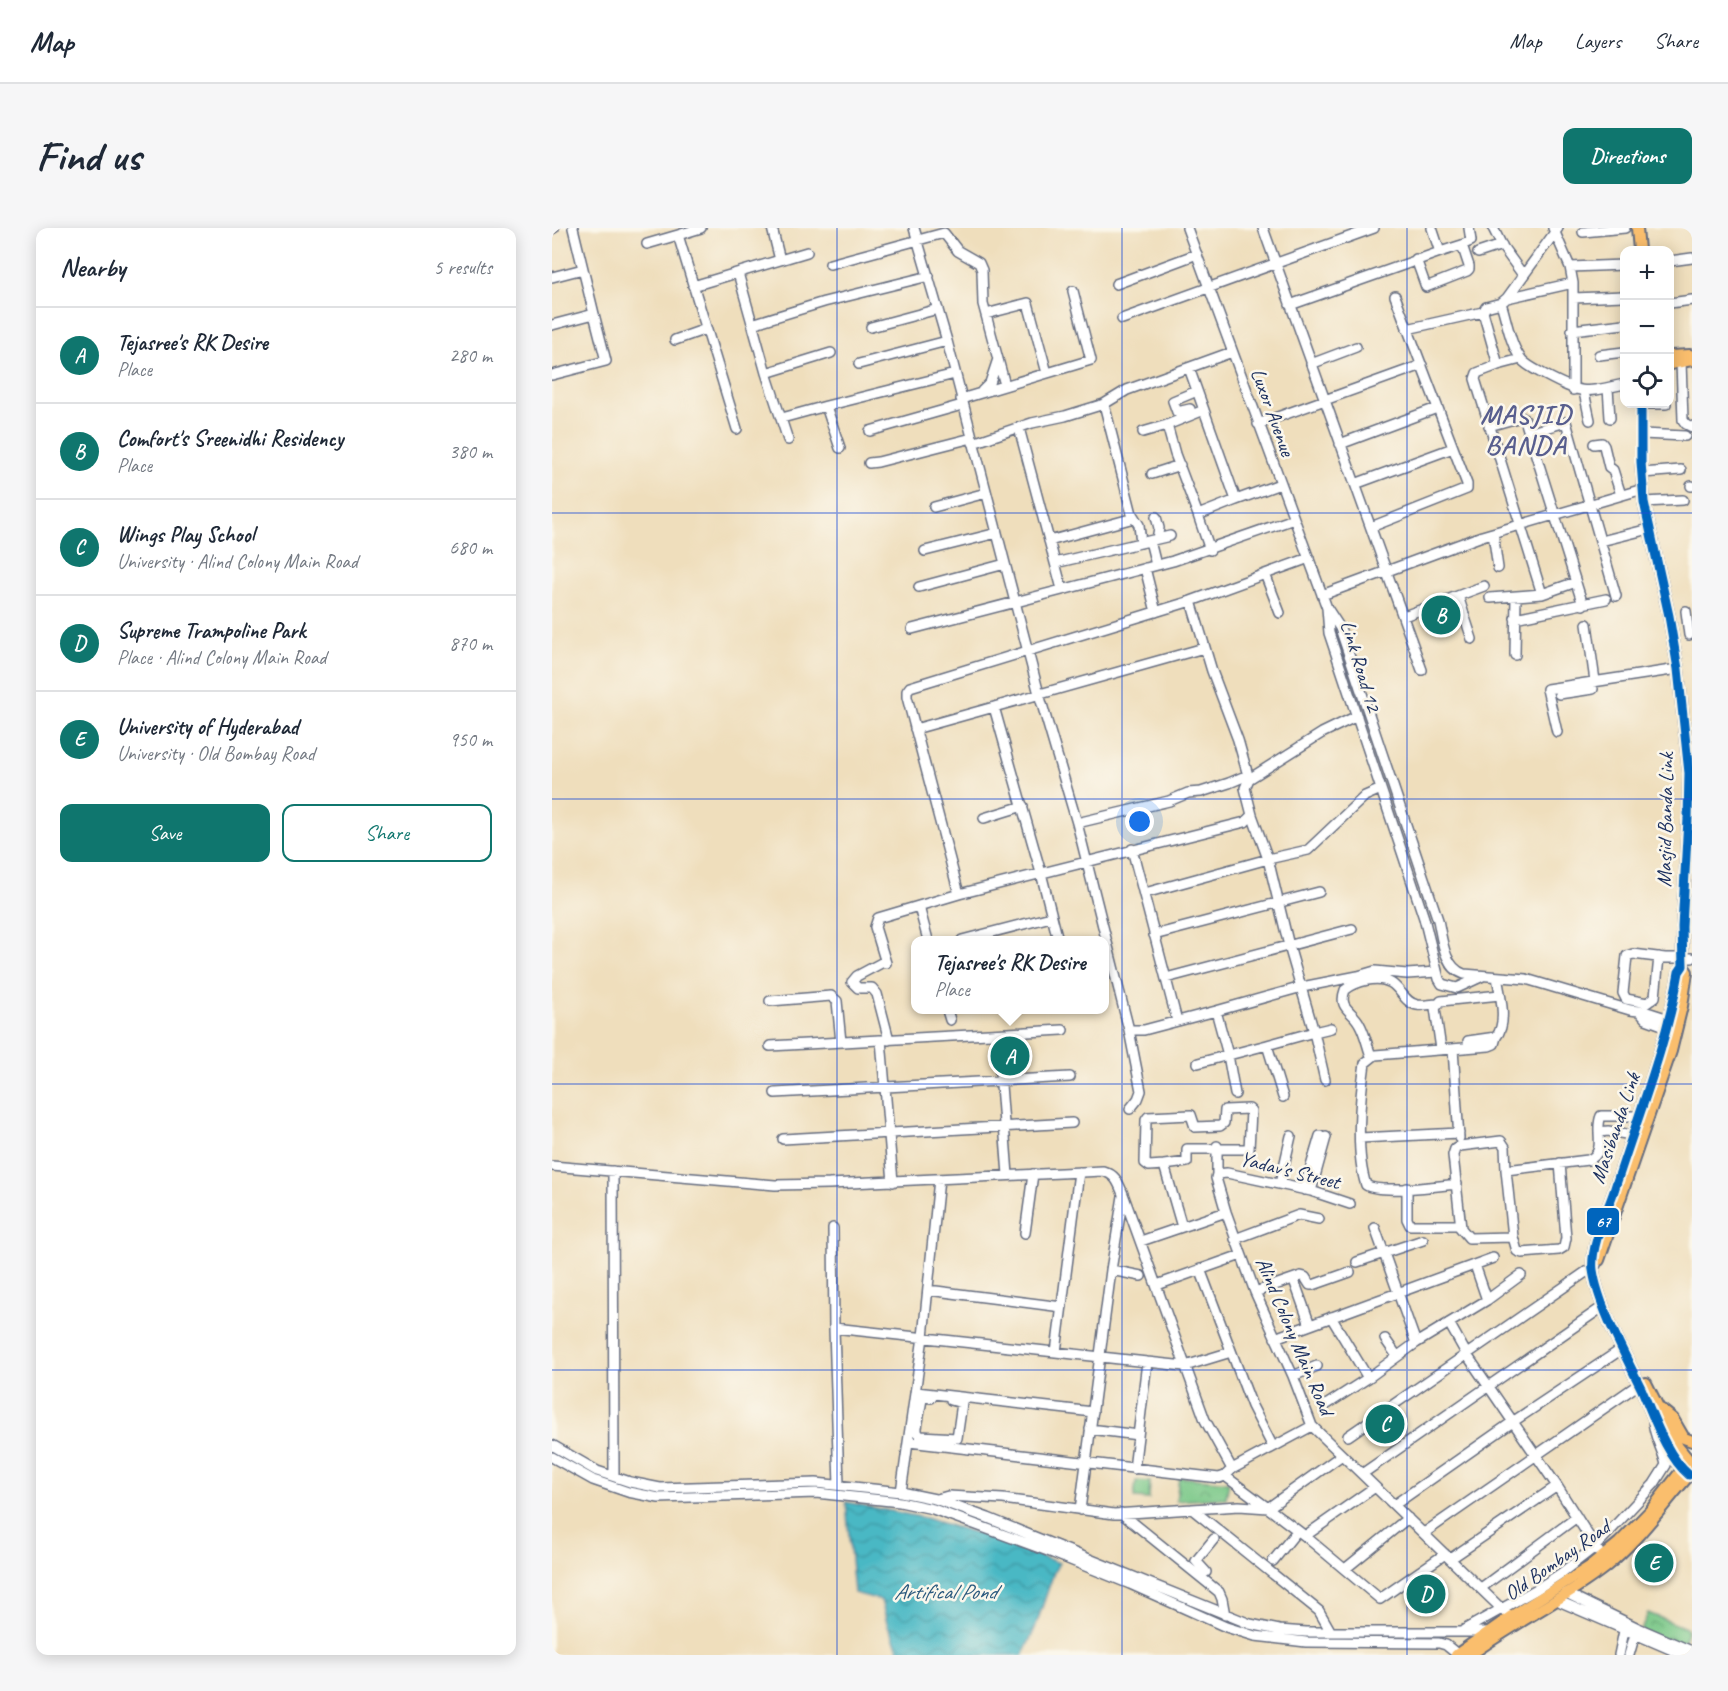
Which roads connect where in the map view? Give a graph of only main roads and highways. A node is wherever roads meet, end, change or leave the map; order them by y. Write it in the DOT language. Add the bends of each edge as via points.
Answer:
graph roads {
  1 [pos="1637,228"];
  2 [pos="1639,246"];
  3 [pos="1641,408"];
  4 [pos="1690,786"];
  5 [pos="1690,802"];
  6 [pos="1689,854"];
  7 [pos="1687,965"];
  8 [pos="1676,987"];
  9 [pos="1672,1023"];
  10 [pos="1605,1229"];
  11 [pos="1596,1265"];
  12 [pos="1656,1411"];
  13 [pos="1692,1441"];
  14 [pos="1689,1466"];
  15 [pos="1456,1655"];
  16 [pos="1470,1655"];
  1 -- 2 [label="main road"];
  3 -- 4 [label="main road, Masjid Banda Link" via="1644,502 1678,669"];
  4 -- 5 [label="main road, Masjid Banda Link"];
  5 -- 6 [label="main road, Masjid Banda Link"];
  6 -- 7 [label="main road, Masjid Banda Link" via="1682,927"];
  7 -- 8 [label="main road, Masjid Banda Link" via="1678,972"];
  7 -- 9 [label="main road"];
  8 -- 9 [label="main road, Masibanda Link"];
  9 -- 10 [label="main road, Masibanda Link" via="1638,1116"];
  9 -- 10 [label="main road" via="1664,1075"];
  10 -- 11 [label="main road, Masibanda Link"];
  11 -- 12 [label="main road"];
  11 -- 12 [label="main road, Masibanda Link" via="1604,1306 1639,1384"];
  12 -- 13 [label="main road" via="1673,1419 1684,1438"];
  12 -- 14 [label="main road"];
  14 -- 15 [label="main road, Old Bombay Road" via="1636,1526 1602,1557"];
  14 -- 16 [label="main road, Old Bombay Road" via="1654,1518 1623,1551 1596,1574"];
}
